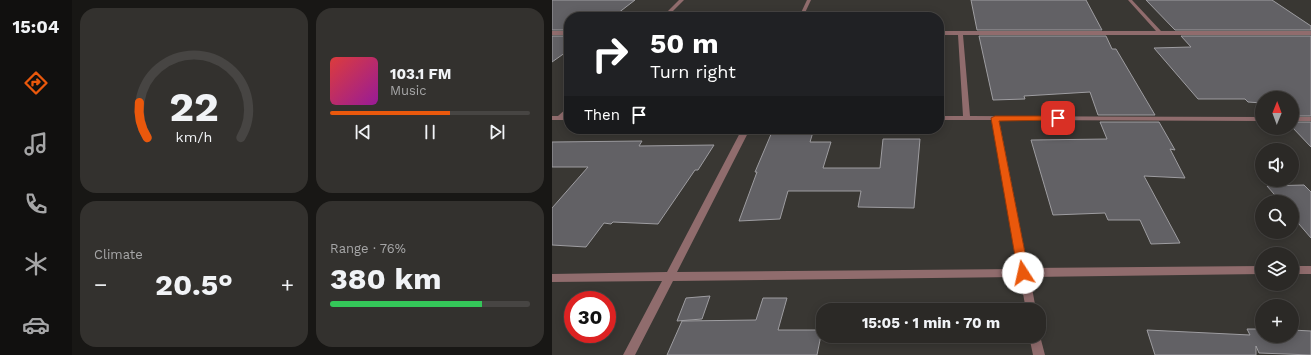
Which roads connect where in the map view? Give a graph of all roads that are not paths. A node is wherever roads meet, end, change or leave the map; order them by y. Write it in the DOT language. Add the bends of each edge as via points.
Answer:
graph roads {
  1 [pos="682,0"];
  2 [pos="809,0"];
  3 [pos="1130,0"];
  4 [pos="669,12"];
  5 [pos="803,12"];
  6 [pos="552,33"];
  7 [pos="564,33"];
  8 [pos="944,33"];
  9 [pos="960,33"];
  10 [pos="1160,33"];
  11 [pos="1310,34"];
  12 [pos="564,114"];
  13 [pos="552,118"];
  14 [pos="560,118"];
  15 [pos="564,118"];
  16 [pos="944,118"];
  17 [pos="967,118"];
  18 [pos="995,118"];
  19 [pos="1255,119"];
  20 [pos="1299,119"];
  21 [pos="1311,119"];
  22 [pos="743,134"];
  23 [pos="1255,270"];
  24 [pos="1299,270"];
  25 [pos="1311,270"];
  26 [pos="1023,273"];
  27 [pos="552,278"];
  28 [pos="670,278"];
  29 [pos="1029,303"];
  30 [pos="1036,343"];
  31 [pos="629,355"];
  32 [pos="1039,355"];
  1 -- 4 [label="street"];
  2 -- 5 [label="street"];
  3 -- 10 [label="street"];
  6 -- 7 [label="street"];
  8 -- 9 [label="street"];
  9 -- 10 [label="street"];
  9 -- 17 [label="street"];
  10 -- 11 [label="street"];
  12 -- 14 [label="street"];
  13 -- 14 [label="street"];
  14 -- 15 [label="street"];
  16 -- 17 [label="street"];
  17 -- 18 [label="street"];
  18 -- 19 [label="street"];
  18 -- 26 [label="street"];
  20 -- 21 [label="street"];
  22 -- 28 [label="street"];
  23 -- 26 [label="street"];
  24 -- 25 [label="street"];
  26 -- 28 [label="street"];
  26 -- 29 [label="street"];
  27 -- 28 [label="street"];
  28 -- 31 [label="street"];
  30 -- 32 [label="street"];
}
